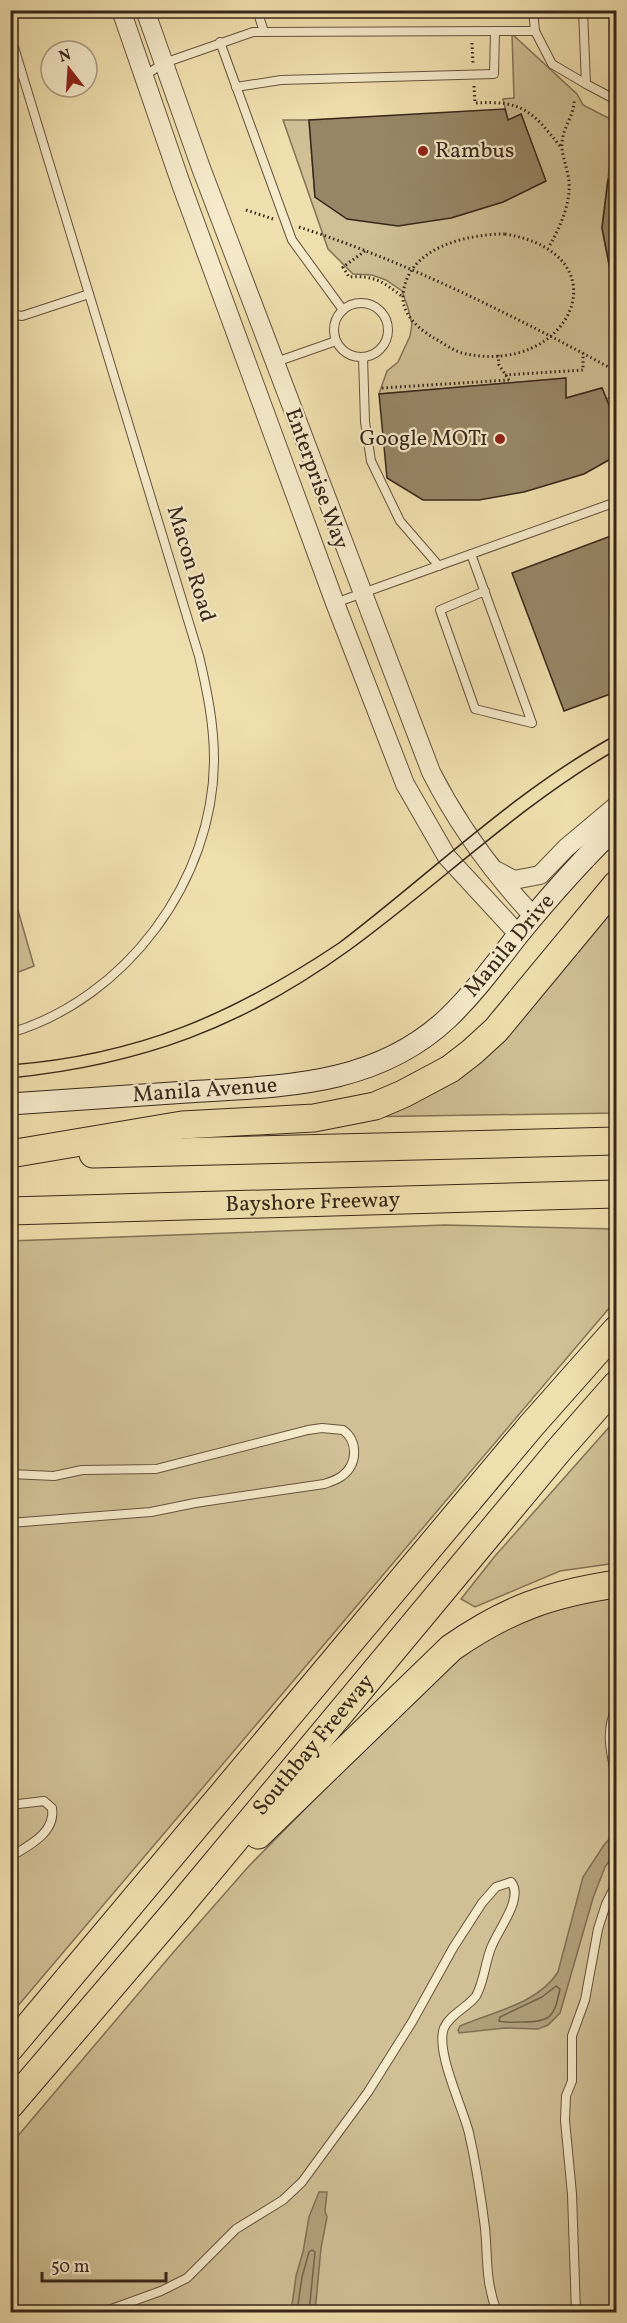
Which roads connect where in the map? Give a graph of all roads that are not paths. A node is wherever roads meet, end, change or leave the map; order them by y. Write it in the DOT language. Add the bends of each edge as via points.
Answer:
graph roads {
  1 [pos="122,10"];
  2 [pos="145,10"];
  3 [pos="257,10"];
  4 [pos="533,10"];
  5 [pos="583,10"];
  6 [pos="495,31"];
  7 [pos="535,31"];
  8 [pos="264,32"];
  9 [pos="10,34"];
  10 [pos="220,42"];
  11 [pos="164,63"];
  12 [pos="143,76"];
  13 [pos="586,84"];
  14 [pos="236,87"];
  15 [pos="616,100"];
  16 [pos="89,294"];
  17 [pos="343,310"];
  18 [pos="10,314"];
  19 [pos="336,341"];
  20 [pos="363,357"];
  21 [pos="275,363"];
  22 [pos="616,502"];
  23 [pos="471,554"];
  24 [pos="439,566"];
  25 [pos="485,591"];
  26 [pos="362,594"];
  27 [pos="335,603"];
  28 [pos="616,806"];
  29 [pos="616,828"];
  30 [pos="495,870"];
  31 [pos="616,885"];
  32 [pos="534,916"];
  33 [pos="519,935"];
  34 [pos="10,1033"];
  35 [pos="395,1055"];
  36 [pos="10,1104"];
  37 [pos="616,1141"];
  38 [pos="10,1155"];
  39 [pos="616,1194"];
  40 [pos="10,1211"];
  41 [pos="616,1330"];
  42 [pos="616,1385"];
  43 [pos="10,1474"];
  44 [pos="10,1523"];
  45 [pos="616,1584"];
  46 [pos="616,1709"];
  47 [pos="616,1777"];
  48 [pos="10,1804"];
  49 [pos="10,1857"];
  50 [pos="616,1884"];
  51 [pos="180,1906"];
  52 [pos="10,2048"];
  53 [pos="10,2105"];
  54 [pos="103,2313"];
  55 [pos="497,2313"];
  56 [pos="576,2313"];
  1 -- 12 [label="street, Enterprise Way"];
  2 -- 11 [label="street, Enterprise Way"];
  3 -- 8 [label="lane"];
  4 -- 7 [label="lane"];
  5 -- 13 [label="lane"];
  6 -- 7 [label="lane"];
  6 -- 8 [label="lane"];
  6 -- 14 [label="lane" via="494,74 281,80"];
  7 -- 13 [label="lane" via="552,64"];
  8 -- 10 [label="lane"];
  9 -- 16 [label="lane, Macon Road"];
  10 -- 11 [label="lane"];
  10 -- 14 [label="lane"];
  11 -- 12 [label="lane"];
  11 -- 21 [label="street, Enterprise Way"];
  12 -- 27 [label="street, Enterprise Way"];
  13 -- 15 [label="lane"];
  14 -- 17 [label="lane" via="292,240"];
  16 -- 18 [label="lane" via="22,315"];
  16 -- 34 [label="lane, Macon Road" via="203,674 212,725 211,795 204,829 179,891 137,953 78,1003"];
  17 -- 19 [label="lane" via="335,324"];
  17 -- 20 [label="lane" via="361,303 384,317 384,344 379,351"];
  19 -- 20 [label="lane" via="347,353"];
  19 -- 21 [label="lane"];
  20 -- 24 [label="lane" via="371,461 400,521"];
  21 -- 26 [label="street, Enterprise Way"];
  22 -- 23 [label="lane"];
  23 -- 24 [label="lane"];
  23 -- 25 [label="lane"];
  24 -- 26 [label="lane"];
  25 -- 25 [label="lane" via="520,690 532,723 476,709 440,610"];
  26 -- 27 [label="lane"];
  26 -- 30 [label="street, Enterprise Way" via="431,772 456,817"];
  27 -- 33 [label="street, Enterprise Way" via="394,758 418,809 455,866"];
  28 -- 30 [label="street" via="540,875 514,880"];
  29 -- 32 [label="main road, Manila Drive"];
  30 -- 32 [label="street, Enterprise Way"];
  31 -- 38 [label="highway" via="495,1030 450,1069 403,1095 375,1106 314,1118 182,1125"];
  32 -- 33 [label="main road, Manila Drive"];
  33 -- 35 [label="main road, Manila Drive" via="447,1019"];
  35 -- 36 [label="main road, Manila Avenue" via="344,1076 295,1084"];
  37 -- 38 [label="highway"];
  39 -- 40 [label="highway, Bayshore Freeway"];
  41 -- 52 [label="highway, Southbay Freeway" via="531,1426"];
  42 -- 51 [label="highway, Southbay Freeway"];
  43 -- 44 [label="lane" via="54,1476 82,1470 156,1469 322,1428 343,1430 355,1448 343,1476 324,1484 151,1512"];
  45 -- 51 [label="highway" via="518,1609 451,1648 213,1879"];
  46 -- 47 [label="lane" via="610,1726"];
  48 -- 49 [label="lane" via="44,1801 53,1814 42,1836"];
  50 -- 56 [label="lane" via="598,1929 585,2000 572,2036 572,2081 566,2096"];
  51 -- 53 [label="highway, Southbay Freeway"];
  54 -- 55 [label="lane" via="187,2278 236,2229 283,2200 302,2182 368,2092 482,1903 496,1887 511,1882 515,1891 513,1904 491,1949 478,1992 448,2023 442,2041 469,2133 485,2229 486,2275"];
}
